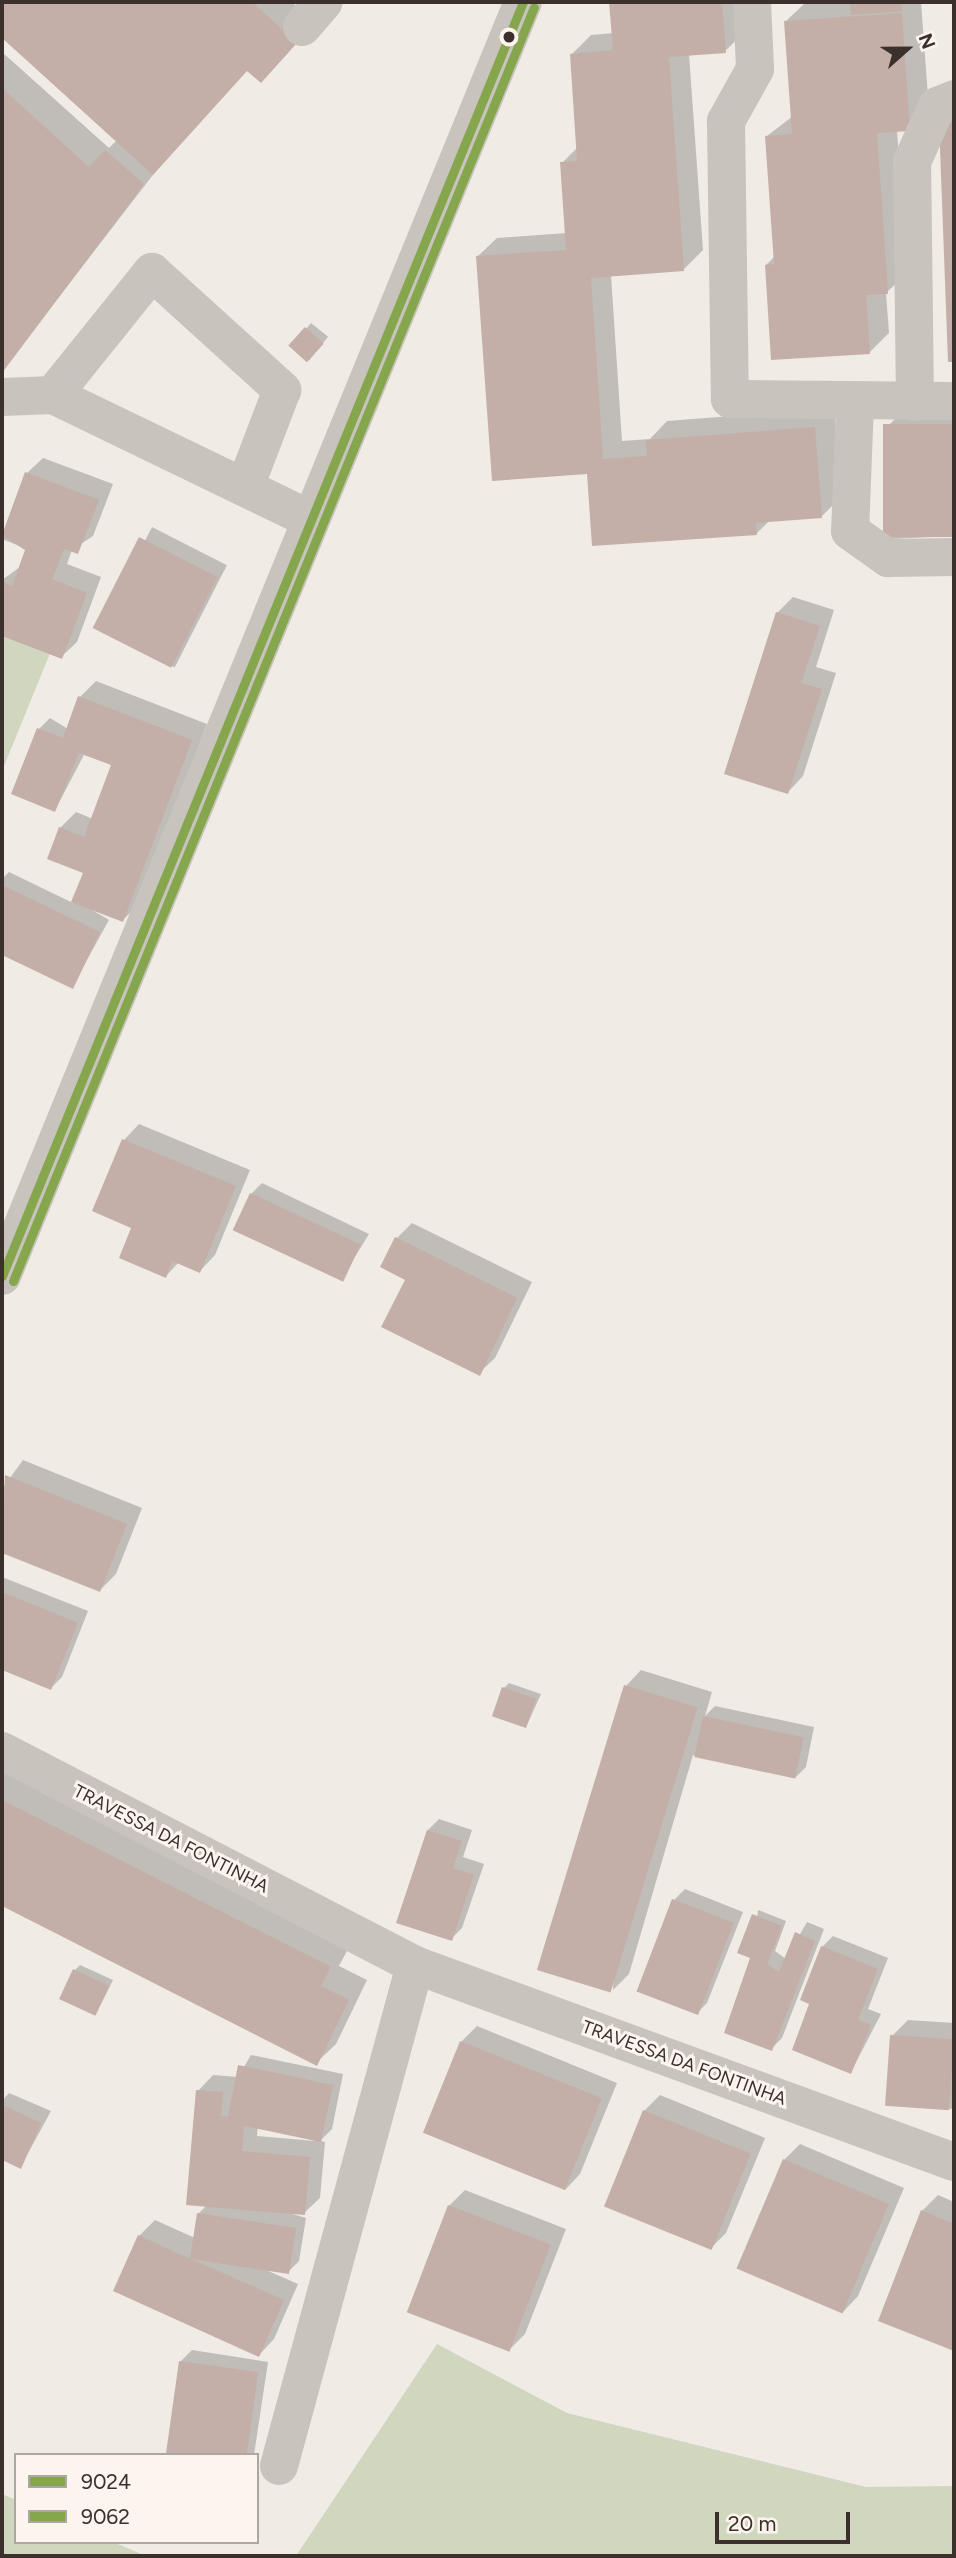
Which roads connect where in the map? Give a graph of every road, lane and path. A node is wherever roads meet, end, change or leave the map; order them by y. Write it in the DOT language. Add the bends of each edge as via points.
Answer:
graph roads {
  1 [pos="523,2"];
  2 [pos="752,2"];
  3 [pos="954,99"];
  4 [pos="53,395"];
  5 [pos="2,397"];
  6 [pos="954,401"];
  7 [pos="915,402"];
  8 [pos="855,403"];
  9 [pos="245,487"];
  10 [pos="308,518"];
  11 [pos="954,557"];
  12 [pos="2,1276"];
  13 [pos="2,1751"];
  14 [pos="415,1965"];
  15 [pos="954,2161"];
  16 [pos="279,2466"];
  1 -- 10 [label="street"];
  2 -- 8 [label="street" via="755,69 726,121 730,399"];
  3 -- 7 [label="street" via="937,106 912,162"];
  4 -- 5 [label="street"];
  4 -- 9 [label="street"];
  4 -- 9 [label="street" via="152,272 282,390"];
  6 -- 7 [label="street"];
  7 -- 8 [label="street"];
  8 -- 11 [label="street" via="850,531 888,558"];
  9 -- 10 [label="street"];
  10 -- 12 [label="street"];
  13 -- 14 [label="street, TRAVESSA DA FONTINHA"];
  14 -- 15 [label="street, TRAVESSA DA FONTINHA"];
  14 -- 16 [label="street"];
}
